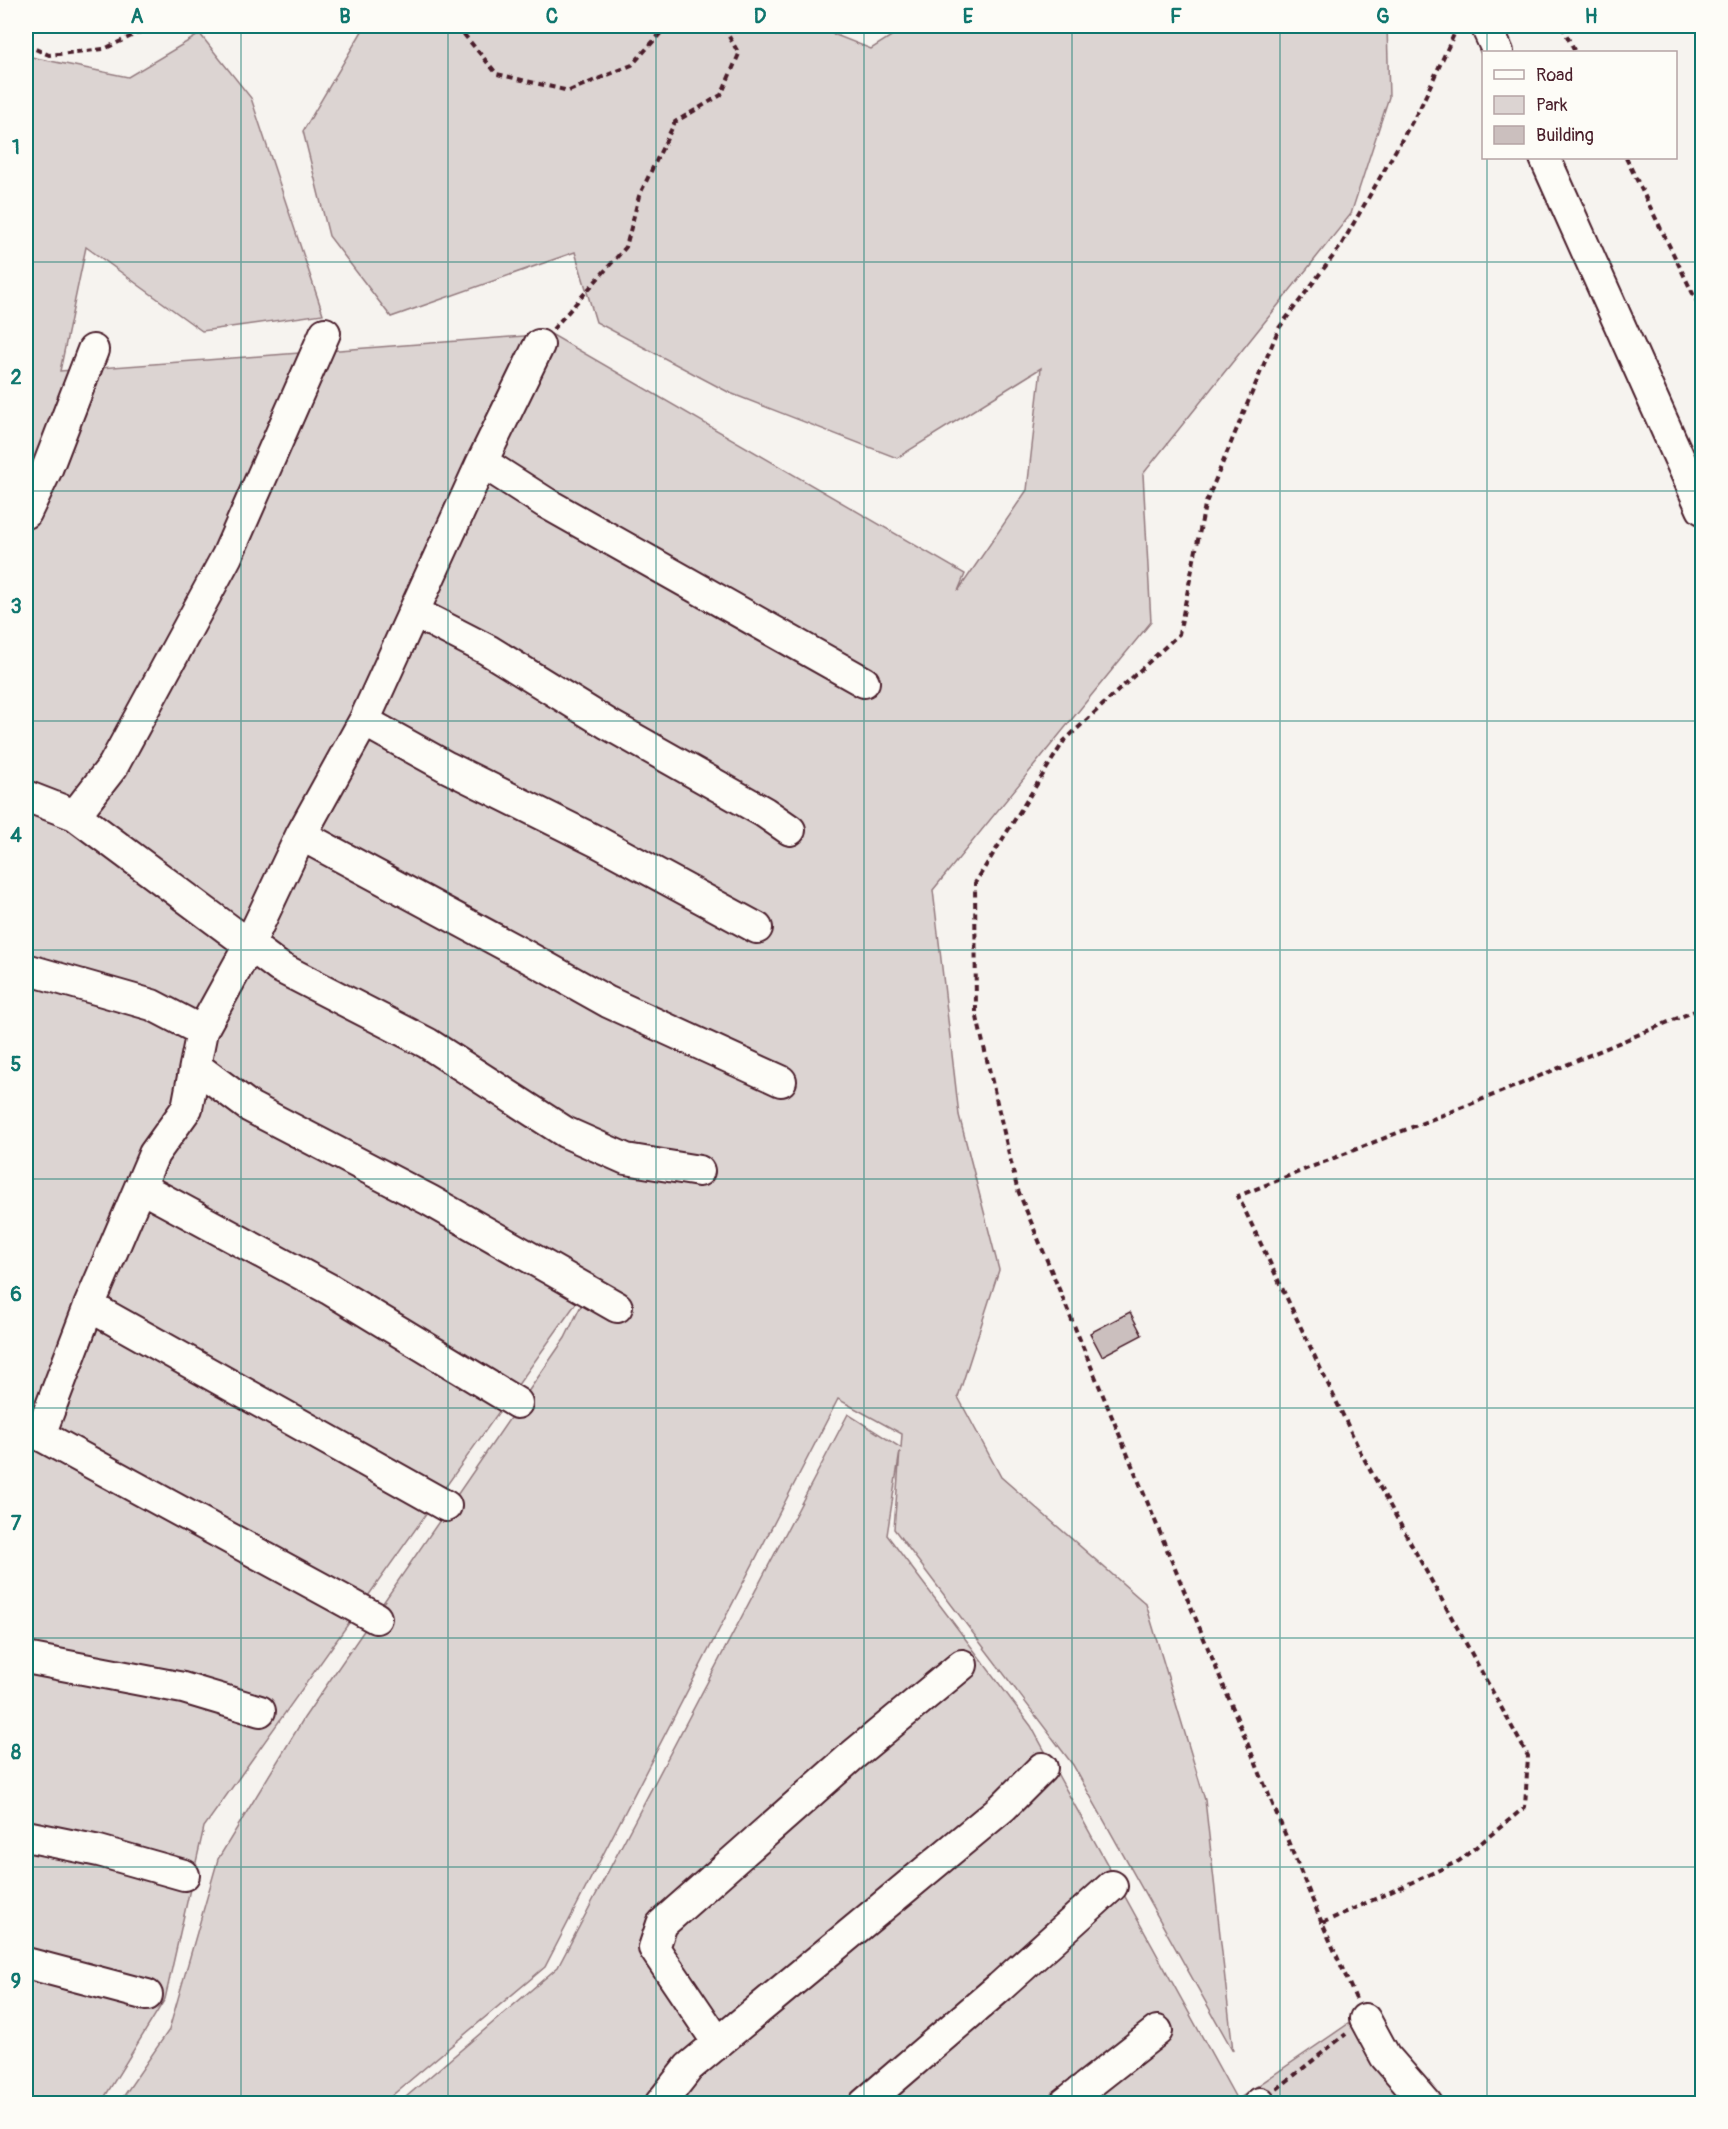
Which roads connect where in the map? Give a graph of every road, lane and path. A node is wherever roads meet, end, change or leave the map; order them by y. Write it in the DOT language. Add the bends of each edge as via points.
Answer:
graph roads {
  1 [pos="153,26"];
  2 [pos="457,26"];
  3 [pos="667,26"];
  4 [pos="723,26"];
  5 [pos="1461,26"];
  6 [pos="1486,26"];
  7 [pos="1562,26"];
  8 [pos="26,45"];
  9 [pos="1498,51"];
  10 [pos="1574,51"];
  11 [pos="1545,159"];
  12 [pos="1626,159"];
  13 [pos="1702,312"];
  14 [pos="325,333"];
  15 [pos="539,345"];
  16 [pos="93,350"];
  17 [pos="482,462"];
  18 [pos="1702,509"];
  19 [pos="26,513"];
  20 [pos="414,612"];
  21 [pos="864,682"];
  22 [pos="364,721"];
  23 [pos="26,796"];
  24 [pos="75,815"];
  25 [pos="790,830"];
  26 [pos="301,835"];
  27 [pos="757,928"];
  28 [pos="249,945"];
  29 [pos="26,969"];
  30 [pos="1702,1008"];
  31 [pos="202,1031"];
  32 [pos="195,1066"];
  33 [pos="781,1082"];
  34 [pos="699,1172"];
  35 [pos="140,1187"];
  36 [pos="89,1306"];
  37 [pos="617,1306"];
  38 [pos="517,1403"];
  39 [pos="446,1506"];
  40 [pos="376,1618"];
  41 [pos="26,1658"];
  42 [pos="962,1665"];
  43 [pos="260,1711"];
  44 [pos="1042,1768"];
  45 [pos="26,1836"];
  46 [pos="184,1875"];
  47 [pos="1112,1886"];
  48 [pos="1322,1923"];
  49 [pos="26,1963"];
  50 [pos="147,1995"];
  51 [pos="1365,2019"];
  52 [pos="1157,2031"];
  53 [pos="718,2043"];
  54 [pos="660,2103"];
  55 [pos="864,2103"];
  56 [pos="1064,2103"];
  57 [pos="1259,2103"];
  58 [pos="1427,2103"];
  1 -- 8 [label="path" via="104,49 49,55"];
  2 -- 3 [label="path" via="497,74 569,91 632,65"];
  4 -- 15 [label="path" via="739,54 721,95 675,122 639,196 626,247"];
  5 -- 48 [label="path" via="1420,108 1340,247 1279,328 1204,506 1179,634 1064,741 975,884 976,1013 1017,1188"];
  6 -- 9 [label="street"];
  7 -- 10 [label="path"];
  11 -- 18 [label="street"];
  12 -- 13 [label="path"];
  14 -- 24 [label="street" via="227,556 113,766"];
  15 -- 17 [label="street"];
  16 -- 19 [label="street"];
  17 -- 20 [label="street"];
  17 -- 21 [label="street" via="546,503"];
  20 -- 22 [label="street"];
  20 -- 25 [label="street" via="488,650"];
  22 -- 26 [label="street"];
  22 -- 27 [label="street"];
  23 -- 24 [label="street"];
  24 -- 28 [label="street"];
  26 -- 28 [label="street"];
  26 -- 33 [label="street" via="608,1002"];
  28 -- 31 [label="street"];
  28 -- 34 [label="street" via="279,967 427,1043 565,1132 626,1159"];
  29 -- 31 [label="street" via="152,1005"];
  30 -- 48 [label="path" via="1238,1196 1361,1453 1528,1756 1525,1807 1459,1861"];
  31 -- 32 [label="street"];
  32 -- 35 [label="street" via="187,1108 154,1154"];
  32 -- 37 [label="street" via="250,1107 429,1200"];
  35 -- 36 [label="street"];
  35 -- 38 [label="street" via="329,1289"];
  36 -- 39 [label="street"];
  36 -- 40 [label="street" via="40,1435"];
  41 -- 43 [label="street" via="183,1688"];
  42 -- 53 [label="street" via="662,1924 654,1948"];
  44 -- 53 [label="street" via="1003,1807"];
  45 -- 46 [label="street"];
  47 -- 55 [label="street" via="1000,1988"];
  48 -- 51 [label="path"];
  49 -- 50 [label="street"];
  51 -- 57 [label="path"];
  51 -- 58 [label="street" via="1385,2056"];
  52 -- 56 [label="street"];
  53 -- 54 [label="street" via="689,2067"];
}
